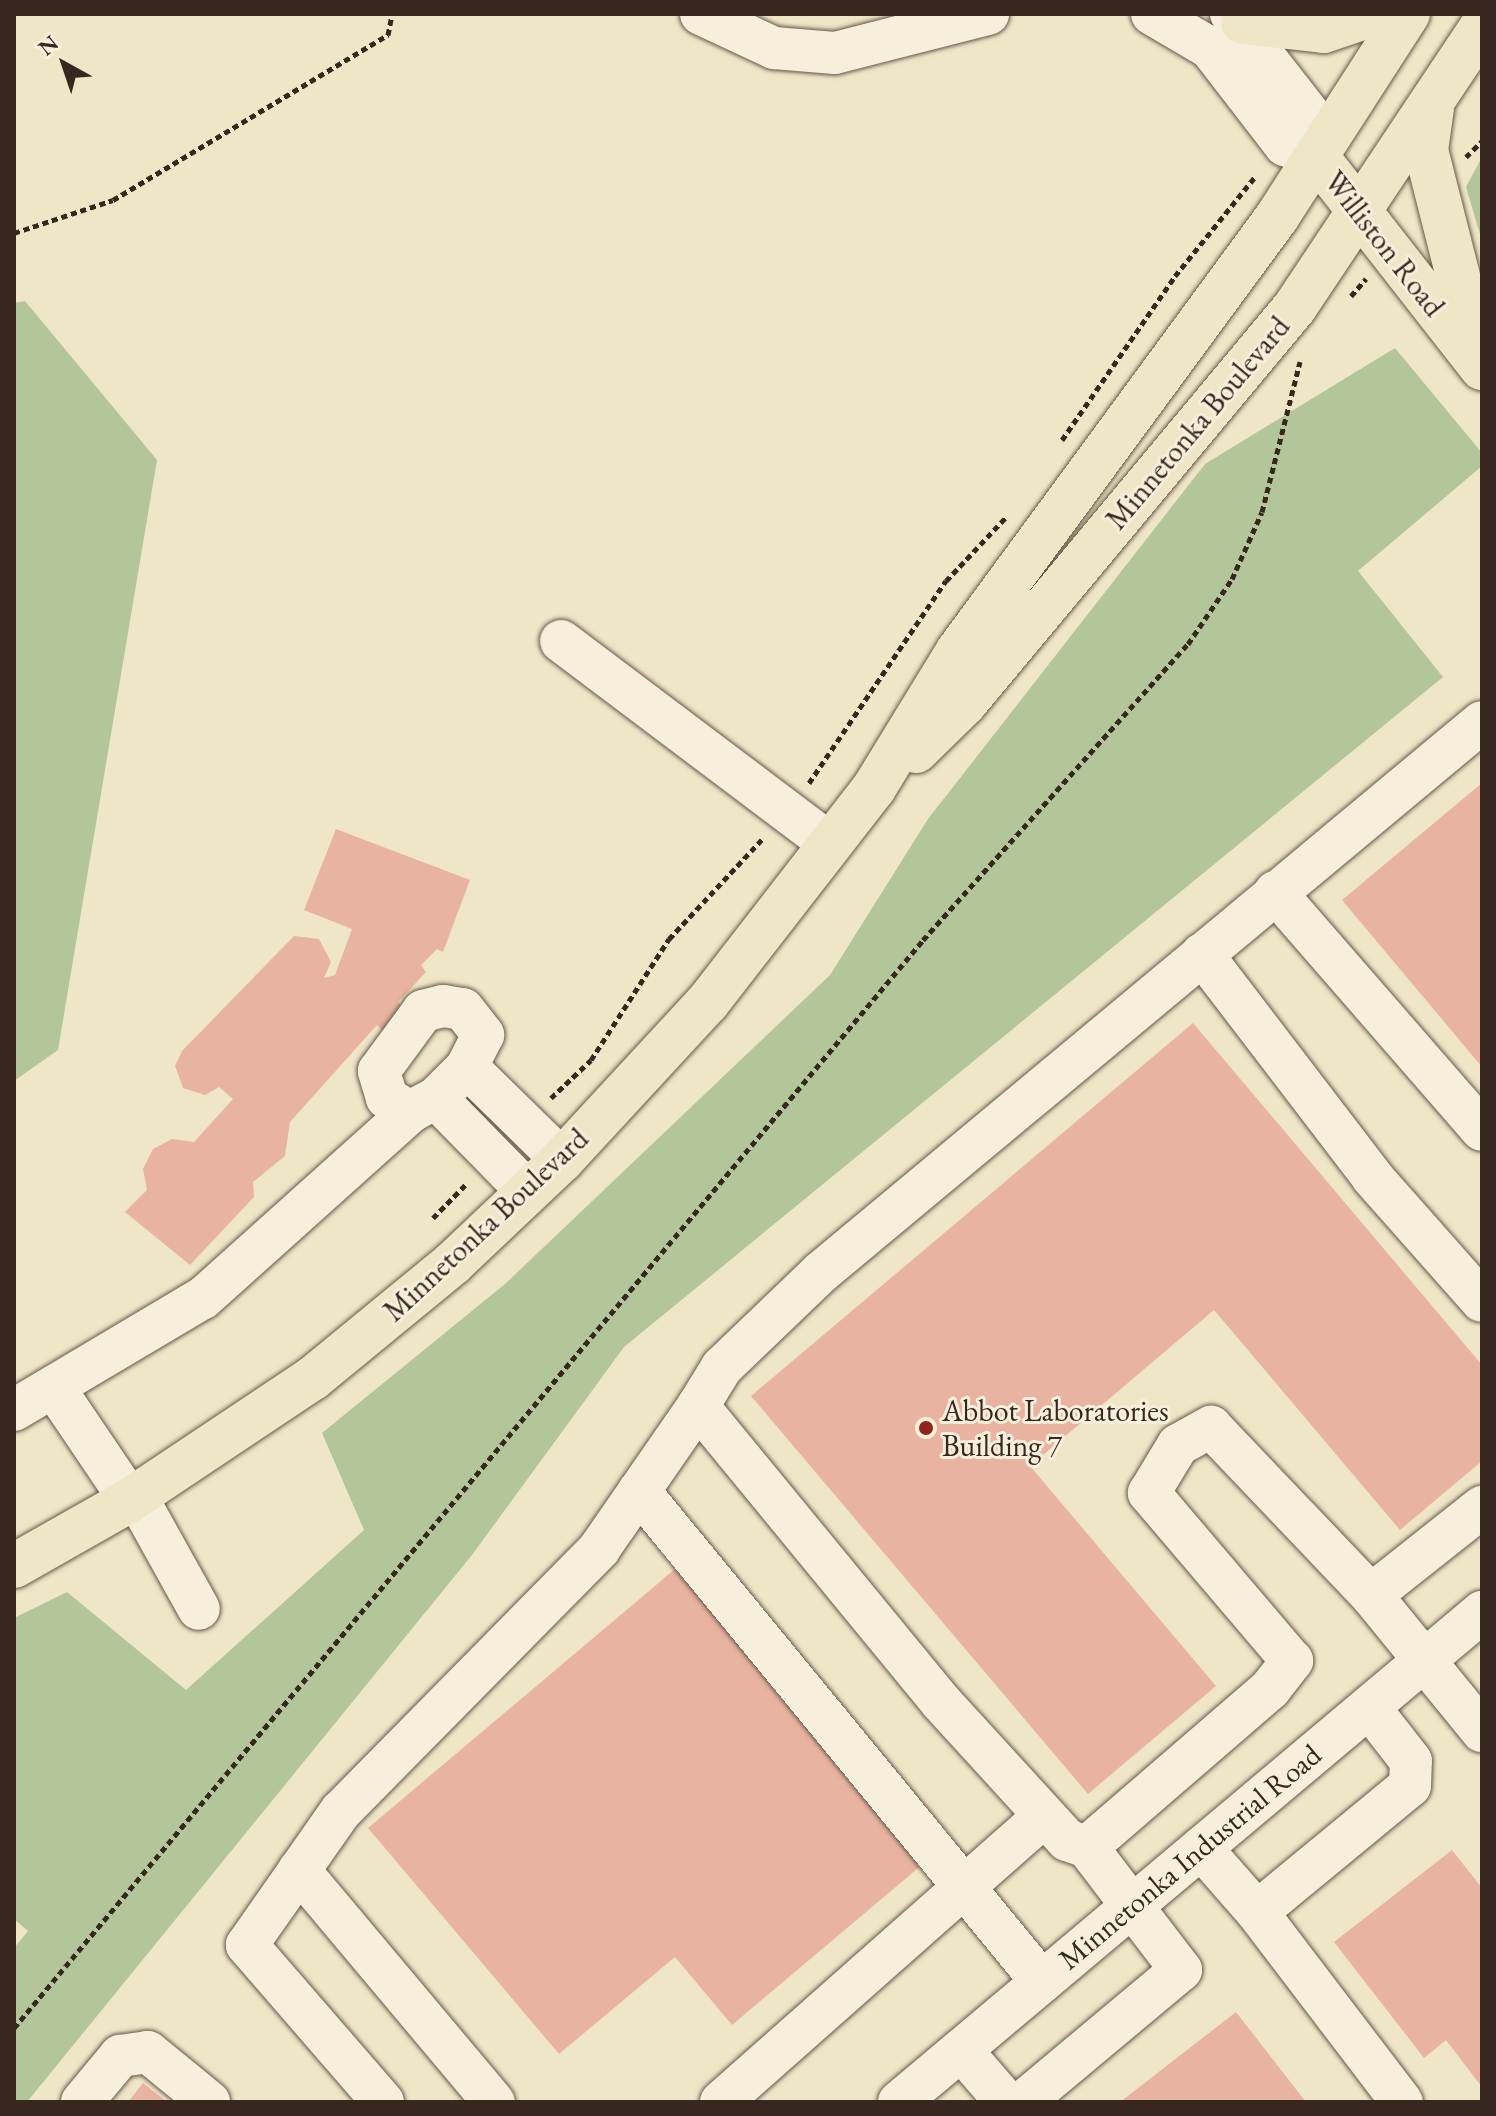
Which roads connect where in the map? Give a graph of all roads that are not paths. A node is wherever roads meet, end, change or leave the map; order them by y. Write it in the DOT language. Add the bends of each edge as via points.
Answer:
graph roads {
  1 [pos="701,14"];
  2 [pos="988,14"];
  3 [pos="1152,14"];
  4 [pos="1374,14"];
  5 [pos="1408,14"];
  6 [pos="1237,18"];
  7 [pos="1482,27"];
  8 [pos="1432,107"];
  9 [pos="1317,157"];
  10 [pos="1360,214"];
  11 [pos="1481,367"];
  12 [pos="561,641"];
  13 [pos="1482,722"];
  14 [pos="874,788"];
  15 [pos="830,844"];
  16 [pos="1275,892"];
  17 [pos="1202,954"];
  18 [pos="467,1067"];
  19 [pos="423,1105"];
  20 [pos="1482,1130"];
  21 [pos="562,1160"];
  22 [pos="528,1192"];
  23 [pos="1482,1301"];
  24 [pos="55,1389"];
  25 [pos="698,1406"];
  26 [pos="14,1410"];
  27 [pos="639,1491"];
  28 [pos="133,1498"];
  29 [pos="1482,1507"];
  30 [pos="14,1566"];
  31 [pos="1378,1592"];
  32 [pos="199,1609"];
  33 [pos="1482,1612"];
  34 [pos="1425,1660"];
  35 [pos="1369,1707"];
  36 [pos="1480,1725"];
  37 [pos="1044,1816"];
  38 [pos="1087,1847"];
  39 [pos="1201,1848"];
  40 [pos="299,1870"];
  41 [pos="963,1887"];
  42 [pos="1134,1904"];
  43 [pos="1257,1912"];
  44 [pos="1042,1982"];
  45 [pos="961,2050"];
  46 [pos="82,2102"];
  47 [pos="209,2102"];
  48 [pos="383,2102"];
  49 [pos="494,2102"];
  50 [pos="721,2102"];
  51 [pos="899,2102"];
  52 [pos="1006,2102"];
  53 [pos="1023,2102"];
  54 [pos="1402,2102"];
  1 -- 2 [label="street" via="774,48 835,53"];
  3 -- 9 [label="street, Williston Road" via="1210,48 1285,145"];
  4 -- 6 [label="main road" via="1324,31"];
  5 -- 9 [label="main road, Minnetonka Boulevard"];
  6 -- 9 [label="street, Williston Road" via="1309,114"];
  7 -- 8 [label="main road, Minnetonka Boulevard"];
  8 -- 10 [label="main road, Minnetonka Boulevard"];
  8 -- 11 [label="main road" via="1426,150"];
  9 -- 10 [label="main road, Williston Road"];
  9 -- 14 [label="main road, Minnetonka Boulevard" via="958,651"];
  10 -- 11 [label="main road, Williston Road"];
  10 -- 14 [label="main road, Minnetonka Boulevard" via="1295,307 965,703"];
  12 -- 15 [label="street"];
  13 -- 16 [label="street"];
  14 -- 15 [label="main road, Minnetonka Boulevard"];
  15 -- 21 [label="main road, Minnetonka Boulevard" via="708,1002"];
  16 -- 17 [label="street"];
  16 -- 20 [label="street"];
  17 -- 23 [label="street" via="1373,1178"];
  17 -- 25 [label="street" via="820,1273 722,1367"];
  18 -- 19 [label="street"];
  18 -- 19 [label="street" via="483,1035 470,1018 443,1006 423,1011 379,1071 387,1098"];
  18 -- 21 [label="street"];
  19 -- 22 [label="street" via="493,1157"];
  19 -- 24 [label="street" via="203,1298"];
  21 -- 22 [label="main road, Minnetonka Boulevard"];
  22 -- 28 [label="main road, Minnetonka Boulevard" via="313,1378"];
  24 -- 26 [label="street"];
  24 -- 28 [label="street"];
  25 -- 27 [label="street"];
  25 -- 37 [label="street" via="764,1493"];
  27 -- 40 [label="street" via="599,1549 341,1811"];
  27 -- 41 [label="street"];
  28 -- 30 [label="main road, Minnetonka Boulevard"];
  28 -- 32 [label="street"];
  29 -- 31 [label="street"];
  31 -- 34 [label="street"];
  31 -- 38 [label="street" via="1211,1427 1178,1445 1149,1493 1292,1661 1270,1689"];
  33 -- 34 [label="street, Minnetonka Industrial Road"];
  34 -- 35 [label="street, Minnetonka Industrial Road"];
  34 -- 36 [label="street"];
  35 -- 39 [label="street, Minnetonka Industrial Road"];
  35 -- 43 [label="street" via="1411,1761 1410,1786"];
  37 -- 38 [label="street" via="1067,1840"];
  37 -- 41 [label="street"];
  38 -- 42 [label="street"];
  39 -- 42 [label="street, Minnetonka Industrial Road"];
  39 -- 43 [label="street"];
  40 -- 48 [label="street" via="247,1945"];
  40 -- 49 [label="street"];
  41 -- 44 [label="street"];
  41 -- 50 [label="street"];
  42 -- 44 [label="street, Minnetonka Industrial Road"];
  42 -- 53 [label="street" via="1181,1970"];
  43 -- 54 [label="street"];
  44 -- 45 [label="street, Minnetonka Industrial Road"];
  45 -- 51 [label="street, Minnetonka Industrial Road"];
  45 -- 52 [label="street"];
  46 -- 47 [label="street" via="120,2056 148,2052"];
}
